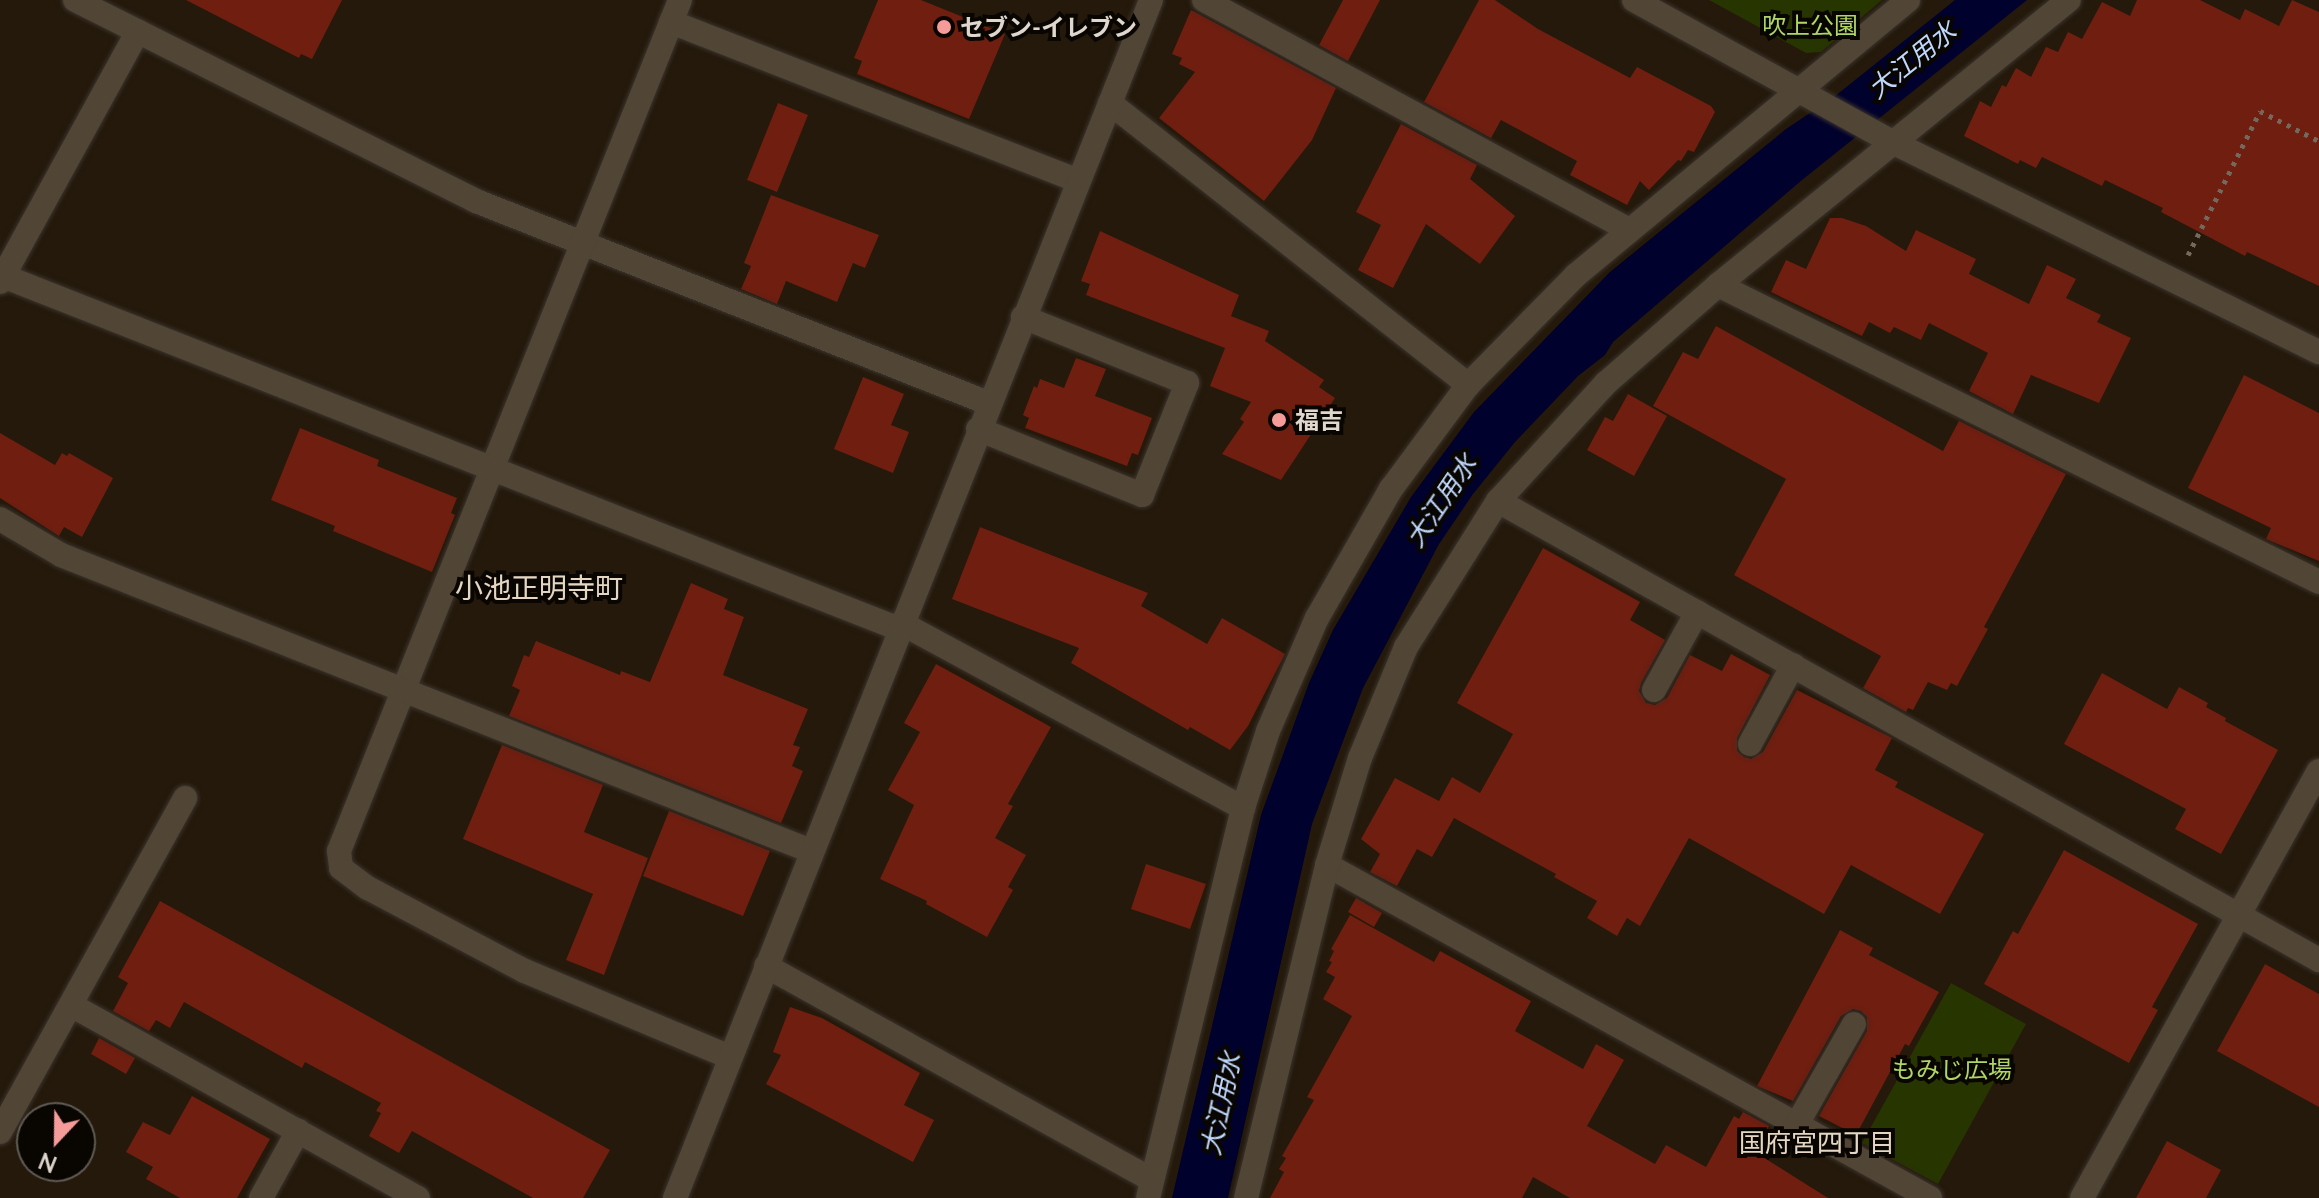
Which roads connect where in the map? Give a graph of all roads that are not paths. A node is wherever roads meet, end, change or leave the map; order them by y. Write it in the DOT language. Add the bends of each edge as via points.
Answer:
graph roads {
  1 [pos="75,0"];
  2 [pos="1151,0"];
  3 [pos="1204,0"];
  4 [pos="1634,0"];
  5 [pos="1908,0"];
  6 [pos="2069,0"];
  7 [pos="676,11"];
  8 [pos="138,31"];
  9 [pos="1804,93"];
  10 [pos="1110,103"];
  11 [pos="1887,139"];
  12 [pos="1078,181"];
  13 [pos="1628,229"];
  14 [pos="581,245"];
  15 [pos="2,279"];
  16 [pos="1718,285"];
  17 [pos="1023,317"];
  18 [pos="2319,352"];
  19 [pos="1468,385"];
  20 [pos="988,403"];
  21 [pos="978,429"];
  22 [pos="493,469"];
  23 [pos="1498,501"];
  24 [pos="0,519"];
  25 [pos="2319,582"];
  26 [pos="1697,612"];
  27 [pos="900,626"];
  28 [pos="1793,665"];
  29 [pos="404,690"];
  30 [pos="1654,690"];
  31 [pos="1750,744"];
  32 [pos="2319,771"];
  33 [pos="185,798"];
  34 [pos="1243,808"];
  35 [pos="811,851"];
  36 [pos="1327,865"];
  37 [pos="2239,915"];
  38 [pos="2319,960"];
  39 [pos="766,966"];
  40 [pos="71,1005"];
  41 [pos="1854,1024"];
  42 [pos="730,1057"];
  43 [pos="1797,1124"];
  44 [pos="298,1131"];
  45 [pos="0,1132"];
  46 [pos="1150,1189"];
  47 [pos="261,1198"];
  48 [pos="418,1198"];
  49 [pos="675,1198"];
  50 [pos="1246,1198"];
  51 [pos="1930,1198"];
  52 [pos="2082,1198"];
  1 -- 8 [label="street"];
  2 -- 10 [label="street"];
  3 -- 13 [label="street"];
  4 -- 9 [label="street"];
  5 -- 9 [label="street"];
  6 -- 11 [label="street"];
  7 -- 12 [label="street"];
  7 -- 14 [label="street"];
  8 -- 14 [label="street" via="476,201"];
  8 -- 15 [label="street"];
  9 -- 11 [label="street"];
  9 -- 13 [label="street"];
  10 -- 12 [label="street"];
  10 -- 19 [label="street"];
  11 -- 16 [label="street"];
  11 -- 18 [label="street"];
  12 -- 17 [label="street"];
  13 -- 19 [label="street"];
  14 -- 20 [label="street"];
  14 -- 22 [label="street"];
  15 -- 22 [label="street"];
  16 -- 23 [label="street" via="1606,383"];
  16 -- 25 [label="street"];
  17 -- 20 [label="street"];
  17 -- 21 [label="street" via="1187,383 1142,495"];
  19 -- 34 [label="street" via="1391,489 1317,618 1268,731"];
  20 -- 21 [label="street"];
  21 -- 27 [label="street"];
  22 -- 27 [label="street"];
  22 -- 29 [label="street"];
  23 -- 26 [label="street"];
  23 -- 36 [label="street" via="1406,647 1360,758"];
  24 -- 29 [label="street" via="61,555"];
  26 -- 28 [label="street"];
  26 -- 30 [label="street"];
  27 -- 34 [label="street"];
  27 -- 35 [label="street"];
  28 -- 31 [label="street"];
  28 -- 37 [label="street"];
  29 -- 35 [label="street"];
  29 -- 42 [label="street" via="339,851 341,868 368,888 525,971"];
  32 -- 37 [label="street"];
  33 -- 40 [label="street"];
  34 -- 46 [label="street"];
  35 -- 39 [label="street"];
  36 -- 43 [label="street"];
  36 -- 50 [label="street"];
  37 -- 38 [label="street"];
  37 -- 52 [label="street"];
  39 -- 42 [label="street"];
  39 -- 46 [label="street"];
  40 -- 44 [label="street"];
  40 -- 45 [label="street"];
  41 -- 43 [label="street"];
  42 -- 49 [label="street"];
  43 -- 51 [label="street"];
  44 -- 47 [label="street"];
  44 -- 48 [label="street"];
}
